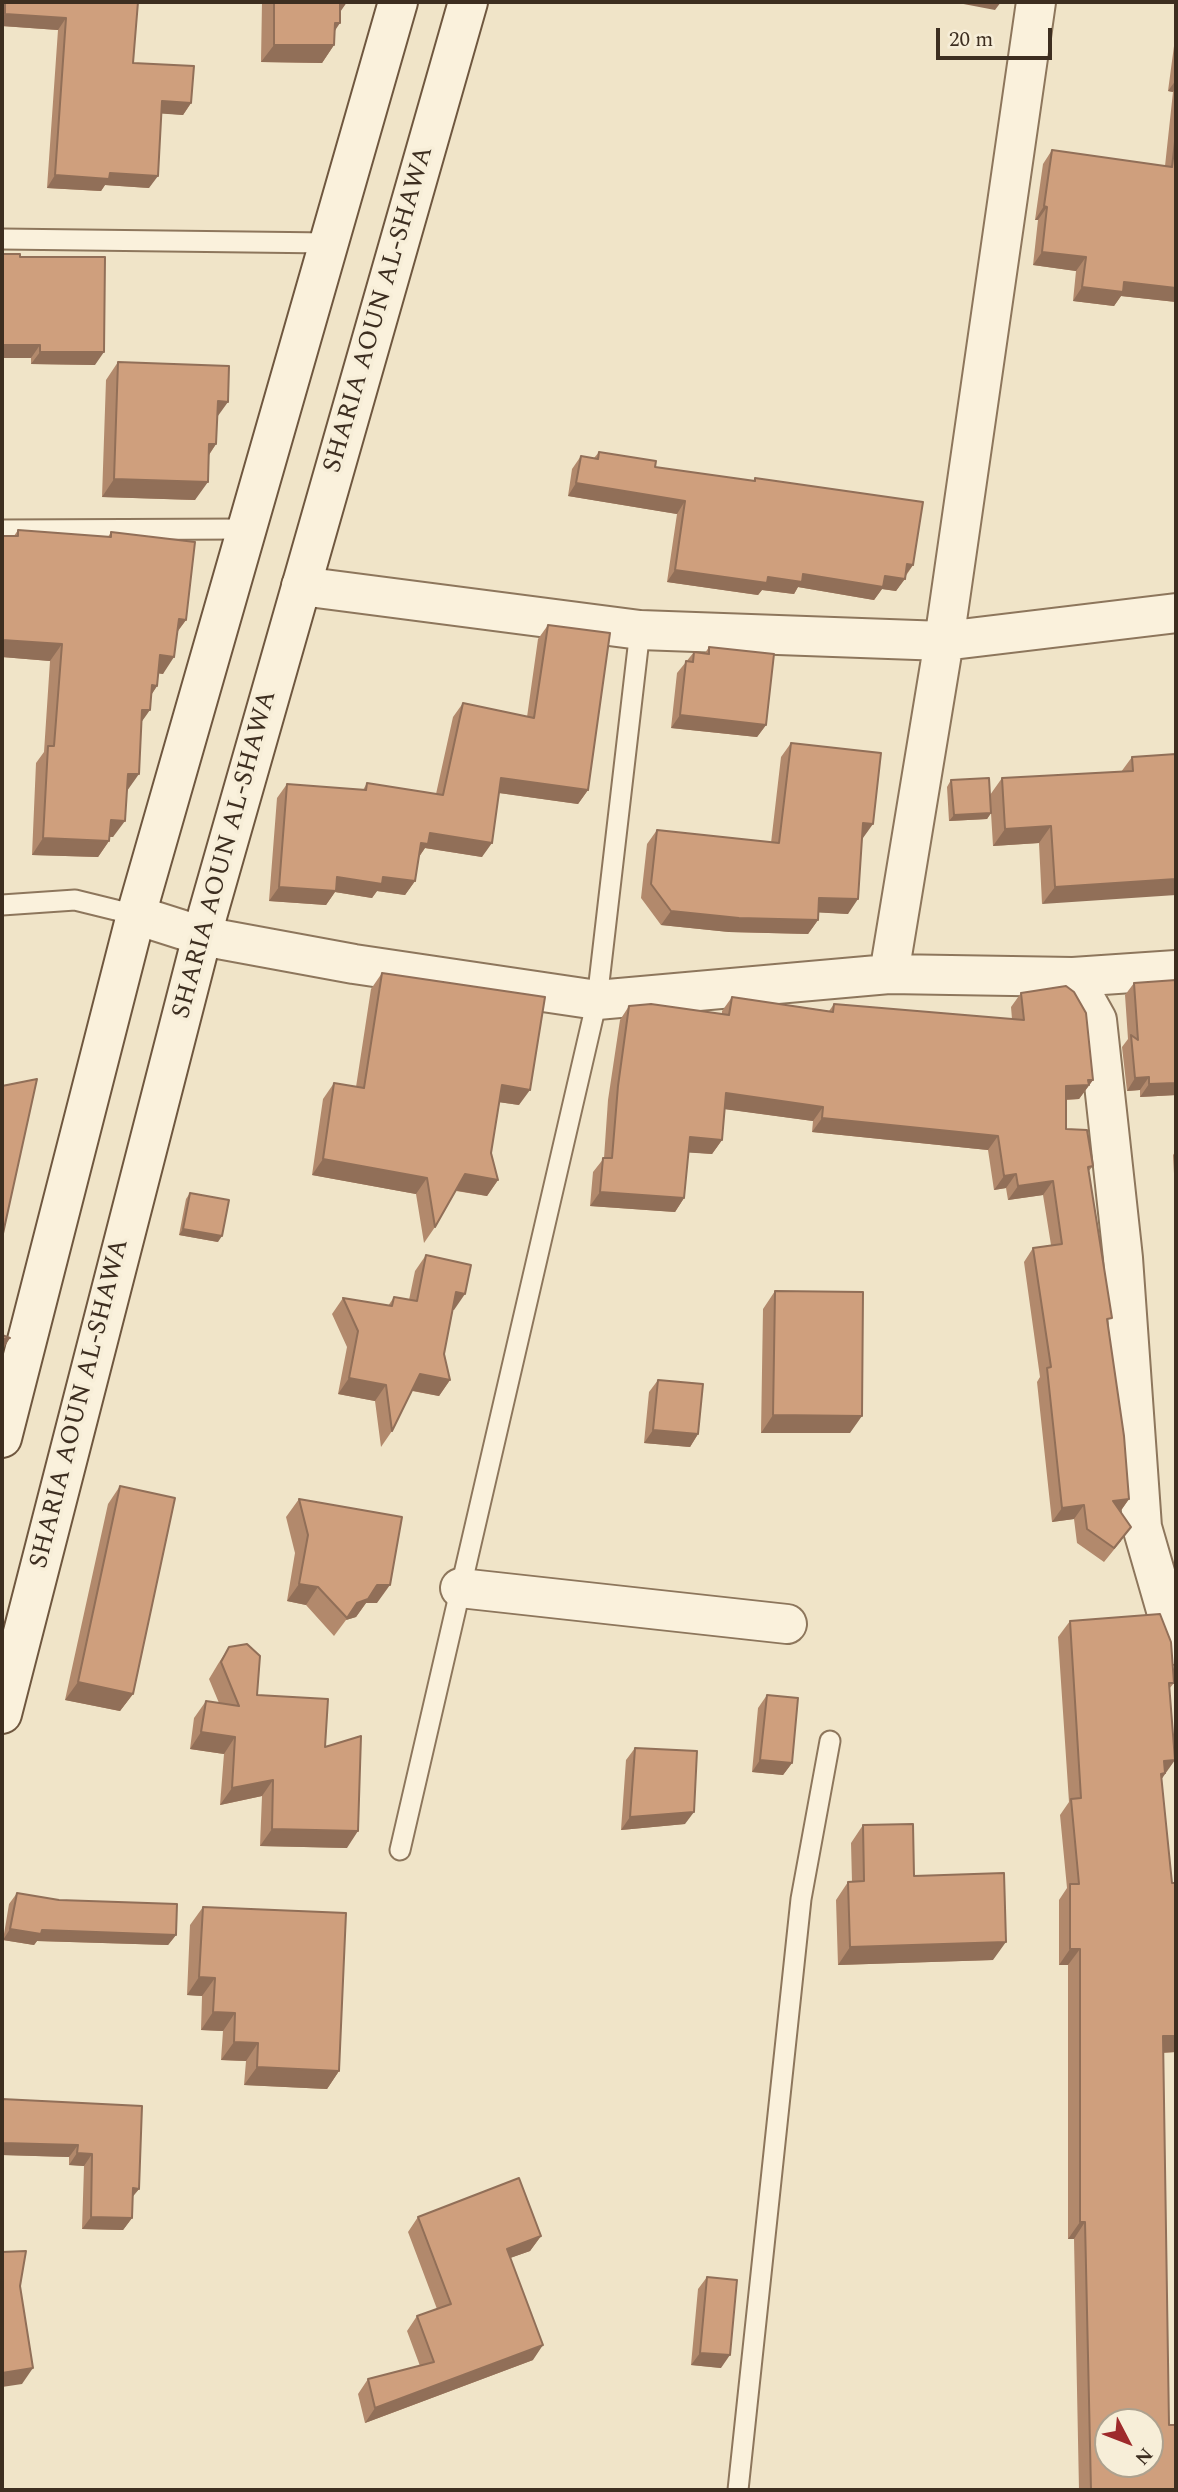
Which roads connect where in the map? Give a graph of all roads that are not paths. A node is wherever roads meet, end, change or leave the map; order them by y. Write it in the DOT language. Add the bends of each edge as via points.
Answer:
graph roads {
  1 [pos="398,2"];
  2 [pos="468,2"];
  3 [pos="1036,2"];
  4 [pos="2,239"];
  5 [pos="329,243"];
  6 [pos="247,529"];
  7 [pos="2,530"];
  8 [pos="301,586"];
  9 [pos="1176,613"];
  10 [pos="640,630"];
  11 [pos="944,641"];
  12 [pos="2,905"];
  13 [pos="136,915"];
  14 [pos="202,936"];
  15 [pos="1176,970"];
  16 [pos="889,974"];
  17 [pos="1073,977"];
  18 [pos="597,1000"];
  19 [pos="2,1438"];
  20 [pos="460,1588"];
  21 [pos="787,1624"];
  22 [pos="1176,1645"];
  23 [pos="2,1714"];
  24 [pos="830,1741"];
  25 [pos="400,1850"];
  26 [pos="738,2490"];
  1 -- 5 [label="street"];
  2 -- 8 [label="street, SHARIA AOUN AL-SHAWA"];
  3 -- 11 [label="street"];
  4 -- 5 [label="lane"];
  5 -- 6 [label="street"];
  6 -- 7 [label="lane"];
  6 -- 13 [label="street"];
  8 -- 10 [label="street"];
  8 -- 14 [label="street, SHARIA AOUN AL-SHAWA"];
  9 -- 11 [label="street"];
  10 -- 11 [label="street"];
  10 -- 18 [label="lane"];
  11 -- 16 [label="street"];
  12 -- 13 [label="lane" via="75,900"];
  13 -- 14 [label="street"];
  13 -- 19 [label="street"];
  14 -- 18 [label="street"];
  14 -- 23 [label="street, SHARIA AOUN AL-SHAWA"];
  15 -- 17 [label="street"];
  16 -- 17 [label="street"];
  16 -- 18 [label="street"];
  17 -- 22 [label="street" via="1097,1020 1123,1258 1142,1527"];
  18 -- 20 [label="lane"];
  20 -- 21 [label="street"];
  20 -- 25 [label="lane"];
  24 -- 26 [label="lane" via="801,1899"];
}
